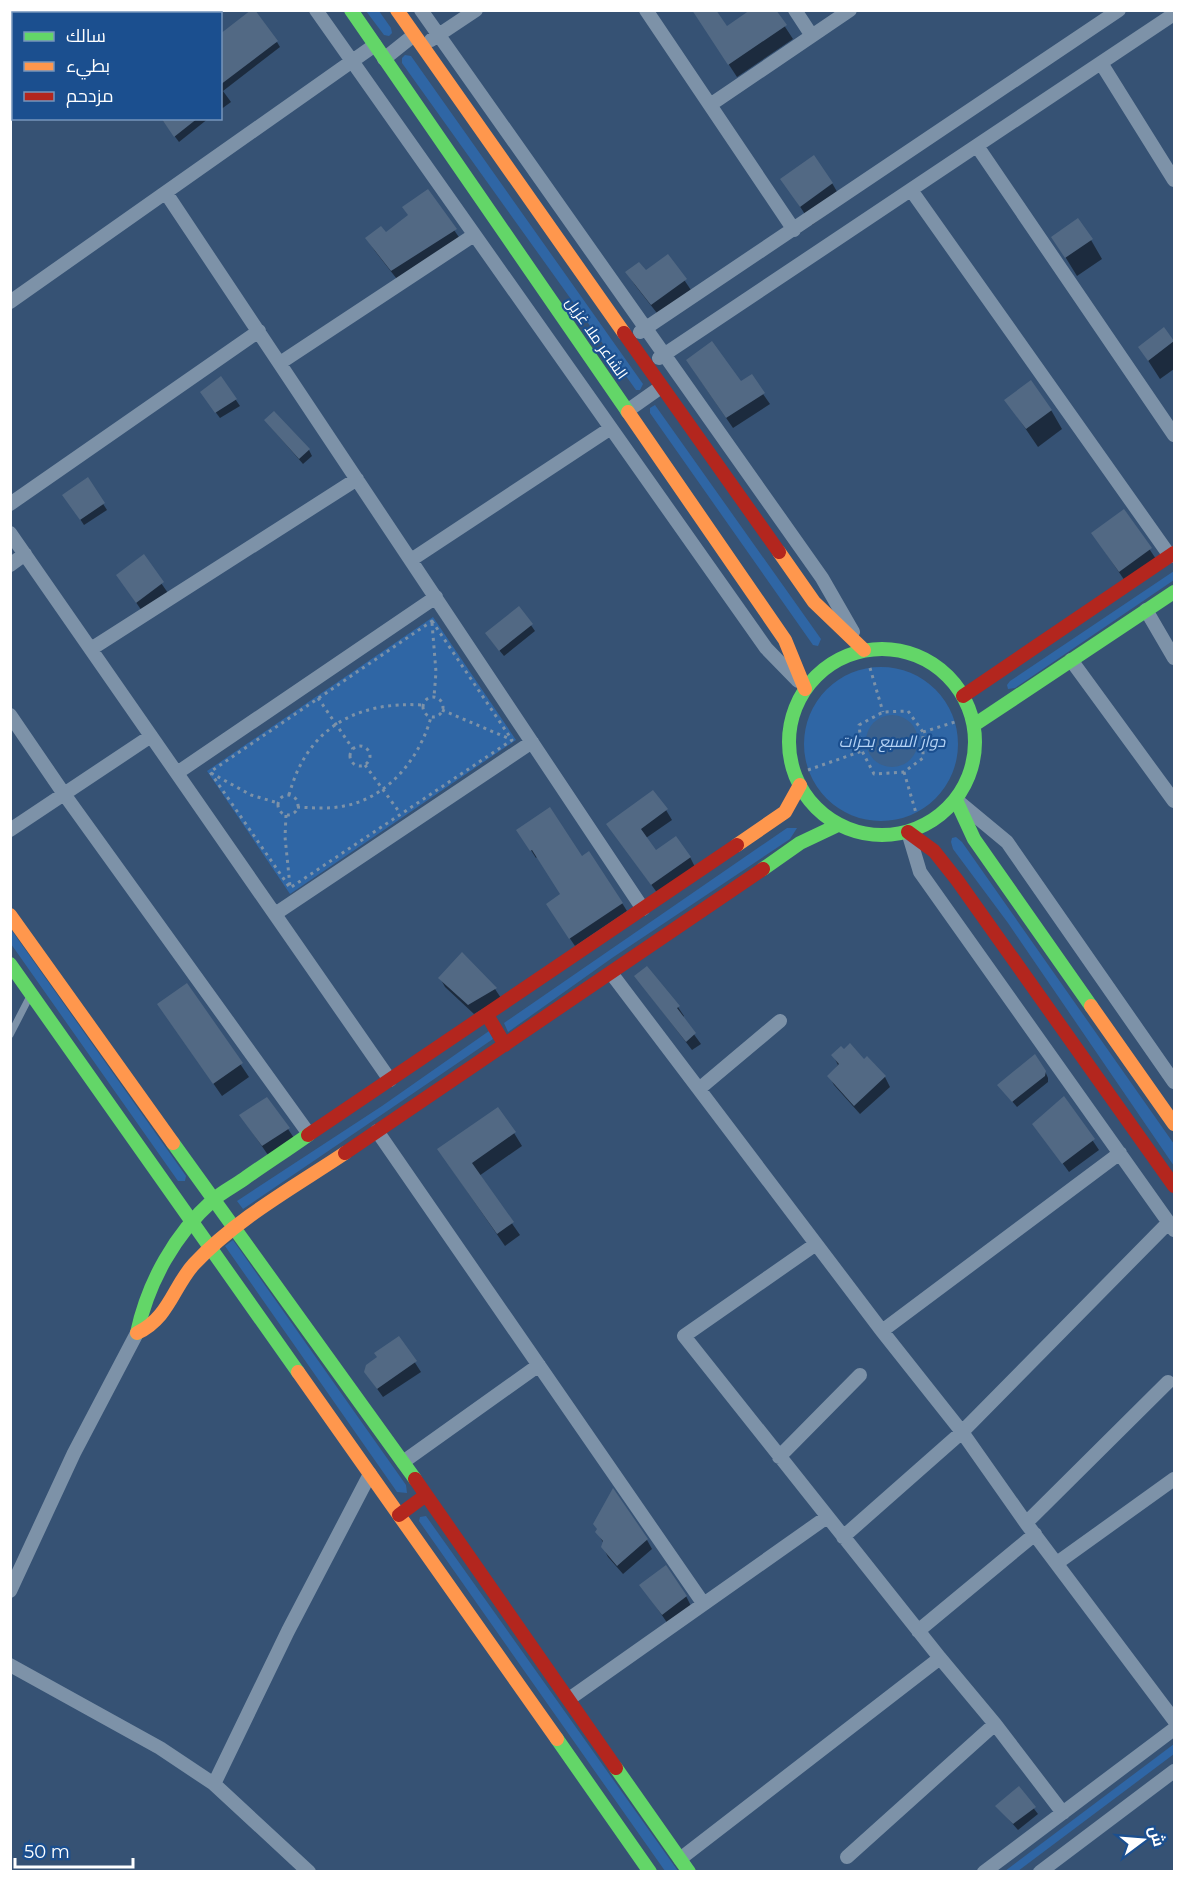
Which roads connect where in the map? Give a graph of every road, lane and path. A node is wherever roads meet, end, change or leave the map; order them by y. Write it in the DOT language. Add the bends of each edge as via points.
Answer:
graph roads {
  1 [pos="316,10"];
  2 [pos="351,10"];
  3 [pos="397,10"];
  4 [pos="421,10"];
  5 [pos="476,10"];
  6 [pos="646,10"];
  7 [pos="795,10"];
  8 [pos="850,10"];
  9 [pos="1119,10"];
  10 [pos="1174,14"];
  11 [pos="414,35"];
  12 [pos="438,35"];
  13 [pos="812,36"];
  14 [pos="375,45"];
  15 [pos="423,47"];
  16 [pos="384,59"];
  17 [pos="352,62"];
  18 [pos="1101,63"];
  19 [pos="710,105"];
  20 [pos="977,146"];
  21 [pos="1174,180"];
  22 [pos="911,190"];
  23 [pos="166,193"];
  24 [pos="794,230"];
  25 [pos="474,235"];
  26 [pos="10,302"];
  27 [pos="646,329"];
  28 [pos="259,331"];
  29 [pos="629,340"];
  30 [pos="664,355"];
  31 [pos="280,363"];
  32 [pos="647,366"];
  33 [pos="662,387"];
  34 [pos="627,411"];
  35 [pos="611,428"];
  36 [pos="1174,435"];
  37 [pos="357,479"];
  38 [pos="10,504"];
  39 [pos="10,533"];
  40 [pos="25,554"];
  41 [pos="1172,554"];
  42 [pos="411,560"];
  43 [pos="10,565"];
  44 [pos="1174,592"];
  45 [pos="435,597"];
  46 [pos="1146,610"];
  47 [pos="432,621"];
  48 [pos="91,649"];
  49 [pos="864,650"];
  50 [pos="1174,658"];
  51 [pos="1071,660"];
  52 [pos="870,668"];
  53 [pos="806,689"];
  54 [pos="963,696"];
  55 [pos="318,697"];
  56 [pos="434,698"];
  57 [pos="423,705"];
  58 [pos="442,710"];
  59 [pos="882,712"];
  60 [pos="10,716"];
  61 [pos="431,717"];
  62 [pos="955,722"];
  63 [pos="337,725"];
  64 [pos="974,725"];
  65 [pos="923,732"];
  66 [pos="151,736"];
  67 [pos="512,740"];
  68 [pos="532,742"];
  69 [pos="353,749"];
  70 [pos="862,751"];
  71 [pos="365,765"];
  72 [pos="808,770"];
  73 [pos="210,772"];
  74 [pos="904,772"];
  75 [pos="177,773"];
  76 [pos="800,785"];
  77 [pos="382,789"];
  78 [pos="64,794"];
  79 [pos="289,795"];
  80 [pos="956,800"];
  81 [pos="1174,801"];
  82 [pos="278,803"];
  83 [pos="297,807"];
  84 [pos="916,813"];
  85 [pos="286,815"];
  86 [pos="402,816"];
  87 [pos="838,825"];
  88 [pos="10,830"];
  89 [pos="908,832"];
  90 [pos="290,888"];
  91 [pos="644,909"];
  92 [pos="274,914"];
  93 [pos="10,915"];
  94 [pos="10,964"];
  95 [pos="611,973"];
  96 [pos="32,994"];
  97 [pos="487,1015"];
  98 [pos="780,1021"];
  99 [pos="10,1035"];
  100 [pos="505,1045"];
  101 [pos="390,1080"];
  102 [pos="1174,1082"];
  103 [pos="699,1089"];
  104 [pos="1174,1124"];
  105 [pos="377,1131"];
  106 [pos="309,1134"];
  107 [pos="1120,1153"];
  108 [pos="1174,1186"];
  109 [pos="214,1198"];
  110 [pos="191,1223"];
  111 [pos="1172,1226"];
  112 [pos="235,1227"];
  113 [pos="816,1244"];
  114 [pos="210,1249"];
  115 [pos="882,1331"];
  116 [pos="137,1332"];
  117 [pos="539,1365"];
  118 [pos="860,1375"];
  119 [pos="1168,1382"];
  120 [pos="962,1432"];
  121 [pos="780,1457"];
  122 [pos="403,1462"];
  123 [pos="370,1474"];
  124 [pos="1174,1479"];
  125 [pos="426,1495"];
  126 [pos="399,1515"];
  127 [pos="827,1517"];
  128 [pos="1031,1528"];
  129 [pos="843,1537"];
  130 [pos="1057,1563"];
  131 [pos="10,1591"];
  132 [pos="703,1603"];
  133 [pos="918,1631"];
  134 [pos="940,1658"];
  135 [pos="10,1665"];
  136 [pos="569,1699"];
  137 [pos="1174,1720"];
  138 [pos="995,1724"];
  139 [pos="1174,1729"];
  140 [pos="1174,1771"];
  141 [pos="214,1785"];
  142 [pos="1063,1812"];
  143 [pos="847,1857"];
  144 [pos="680,1859"];
  145 [pos="309,1872"];
  146 [pos="650,1872"];
  147 [pos="689,1872"];
  148 [pos="984,1872"];
  149 [pos="1040,1872"];
  1 -- 17 [label="street"];
  2 -- 14 [label="main road, الشاعر ملا غزيل"];
  3 -- 11 [label="main road"];
  4 -- 12 [label="street"];
  5 -- 12 [label="street"];
  6 -- 19 [label="street"];
  7 -- 13 [label="street"];
  8 -- 13 [label="street"];
  9 -- 24 [label="street"];
  10 -- 18 [label="street"];
  11 -- 15 [label="main road"];
  11 -- 16 [label="street"];
  12 -- 15 [label="street"];
  12 -- 27 [label="street"];
  13 -- 19 [label="street"];
  14 -- 16 [label="main road, الشاعر ملا غزيل"];
  14 -- 17 [label="street"];
  15 -- 29 [label="main road"];
  16 -- 34 [label="main road, الشاعر ملا غزيل"];
  17 -- 23 [label="street"];
  17 -- 25 [label="street"];
  18 -- 20 [label="street"];
  18 -- 21 [label="street"];
  19 -- 24 [label="street"];
  20 -- 22 [label="street"];
  20 -- 36 [label="street"];
  22 -- 30 [label="street"];
  22 -- 41 [label="street"];
  23 -- 26 [label="street"];
  23 -- 28 [label="street"];
  24 -- 27 [label="street"];
  25 -- 31 [label="street"];
  25 -- 35 [label="street"];
  27 -- 29 [label="street"];
  27 -- 30 [label="street"];
  28 -- 31 [label="street"];
  28 -- 38 [label="street"];
  29 -- 32 [label="main road"];
  30 -- 32 [label="street"];
  30 -- 49 [label="street" via="822,578"];
  31 -- 37 [label="street"];
  32 -- 33 [label="main road"];
  33 -- 34 [label="street"];
  33 -- 49 [label="main road" via="814,602"];
  34 -- 53 [label="main road, الشاعر ملا غزيل" via="785,640"];
  35 -- 42 [label="street"];
  35 -- 53 [label="street" via="766,648"];
  37 -- 42 [label="street"];
  37 -- 48 [label="street"];
  39 -- 40 [label="street"];
  40 -- 43 [label="street"];
  40 -- 48 [label="street"];
  41 -- 54 [label="main road"];
  42 -- 45 [label="street"];
  44 -- 46 [label="main road"];
  45 -- 68 [label="street"];
  45 -- 75 [label="street"];
  46 -- 50 [label="street"];
  46 -- 51 [label="main road"];
  47 -- 55 [label="path"];
  47 -- 56 [label="path"];
  47 -- 67 [label="path"];
  48 -- 66 [label="street"];
  49 -- 53 [label="main road" via="821,671"];
  49 -- 54 [label="main road" via="887,649 921,657 949,677"];
  51 -- 64 [label="main road"];
  51 -- 81 [label="street"];
  52 -- 59 [label="path"];
  53 -- 76 [label="main road" via="794,712 789,736 791,762"];
  54 -- 64 [label="main road"];
  55 -- 63 [label="path"];
  55 -- 73 [label="path"];
  56 -- 57 [label="path"];
  56 -- 58 [label="path" via="440,700"];
  57 -- 61 [label="path" via="424,713"];
  57 -- 63 [label="path" via="378,706"];
  58 -- 61 [label="path"];
  58 -- 67 [label="path"];
  59 -- 65 [label="path" via="908,711"];
  59 -- 70 [label="path" via="859,725"];
  60 -- 78 [label="street"];
  61 -- 77 [label="path" via="415,756"];
  62 -- 65 [label="path"];
  63 -- 69 [label="path"];
  63 -- 79 [label="path" via="308,750"];
  64 -- 80 [label="main road" via="975,751 969,777"];
  65 -- 74 [label="path" via="923,758"];
  66 -- 75 [label="street"];
  66 -- 78 [label="street"];
  67 -- 86 [label="path"];
  68 -- 91 [label="street"];
  68 -- 92 [label="street"];
  69 -- 71 [label="path" via="352,762"];
  69 -- 71 [label="path" via="367,749 369,759"];
  70 -- 72 [label="path"];
  70 -- 74 [label="path" via="874,774"];
  71 -- 77 [label="path"];
  73 -- 82 [label="path" via="250,795"];
  73 -- 90 [label="path"];
  74 -- 84 [label="path"];
  75 -- 92 [label="street"];
  76 -- 87 [label="main road" via="816,808"];
  76 -- 91 [label="main road" via="785,812"];
  77 -- 83 [label="path" via="345,806"];
  77 -- 86 [label="path"];
  78 -- 88 [label="street"];
  78 -- 106 [label="street"];
  79 -- 82 [label="path" via="282,796"];
  79 -- 83 [label="path" via="297,801"];
  80 -- 89 [label="main road" via="927,825"];
  80 -- 102 [label="street" via="1007,842"];
  80 -- 104 [label="main road" via="974,839"];
  82 -- 85 [label="path"];
  83 -- 85 [label="path" via="294,813"];
  85 -- 90 [label="path"];
  86 -- 90 [label="path"];
  87 -- 89 [label="main road" via="885,836"];
  87 -- 95 [label="main road" via="800,843"];
  89 -- 107 [label="street" via="920,872"];
  89 -- 108 [label="main road" via="934,851 957,880"];
  91 -- 97 [label="main road"];
  92 -- 101 [label="street"];
  93 -- 109 [label="main road"];
  94 -- 96 [label="main road"];
  95 -- 100 [label="main road"];
  95 -- 103 [label="street"];
  96 -- 99 [label="lane"];
  96 -- 110 [label="main road"];
  97 -- 100 [label="main road"];
  97 -- 101 [label="main road"];
  98 -- 103 [label="street"];
  100 -- 105 [label="main road"];
  101 -- 106 [label="main road"];
  103 -- 113 [label="street"];
  105 -- 112 [label="main road"];
  105 -- 117 [label="street"];
  106 -- 109 [label="main road"];
  107 -- 111 [label="street"];
  107 -- 115 [label="street"];
  109 -- 110 [label="main road"];
  109 -- 112 [label="main road"];
  110 -- 114 [label="main road"];
  110 -- 116 [label="main road" via="152,1287"];
  111 -- 120 [label="street"];
  112 -- 114 [label="main road"];
  112 -- 122 [label="main road"];
  113 -- 115 [label="street"];
  113 -- 121 [label="street" via="684,1336"];
  114 -- 116 [label="main road" via="193,1265 150,1327"];
  114 -- 123 [label="main road"];
  115 -- 120 [label="street"];
  116 -- 131 [label="street" via="74,1453"];
  117 -- 122 [label="street"];
  117 -- 132 [label="street"];
  118 -- 121 [label="street"];
  119 -- 128 [label="street"];
  120 -- 128 [label="street"];
  120 -- 129 [label="street"];
  121 -- 127 [label="street"];
  122 -- 125 [label="main road"];
  123 -- 126 [label="main road"];
  123 -- 141 [label="street"];
  124 -- 130 [label="street"];
  125 -- 126 [label="main road"];
  125 -- 136 [label="main road"];
  126 -- 146 [label="main road"];
  127 -- 129 [label="street"];
  127 -- 132 [label="street"];
  128 -- 130 [label="street"];
  128 -- 133 [label="street"];
  129 -- 133 [label="street"];
  130 -- 137 [label="street"];
  132 -- 136 [label="street"];
  133 -- 134 [label="street"];
  134 -- 138 [label="street"];
  134 -- 144 [label="street"];
  135 -- 141 [label="street" via="160,1748"];
  136 -- 144 [label="main road"];
  138 -- 142 [label="street"];
  138 -- 143 [label="street"];
  139 -- 142 [label="street"];
  140 -- 149 [label="street"];
  141 -- 145 [label="street"];
  142 -- 148 [label="street"];
  144 -- 147 [label="main road"];
}
